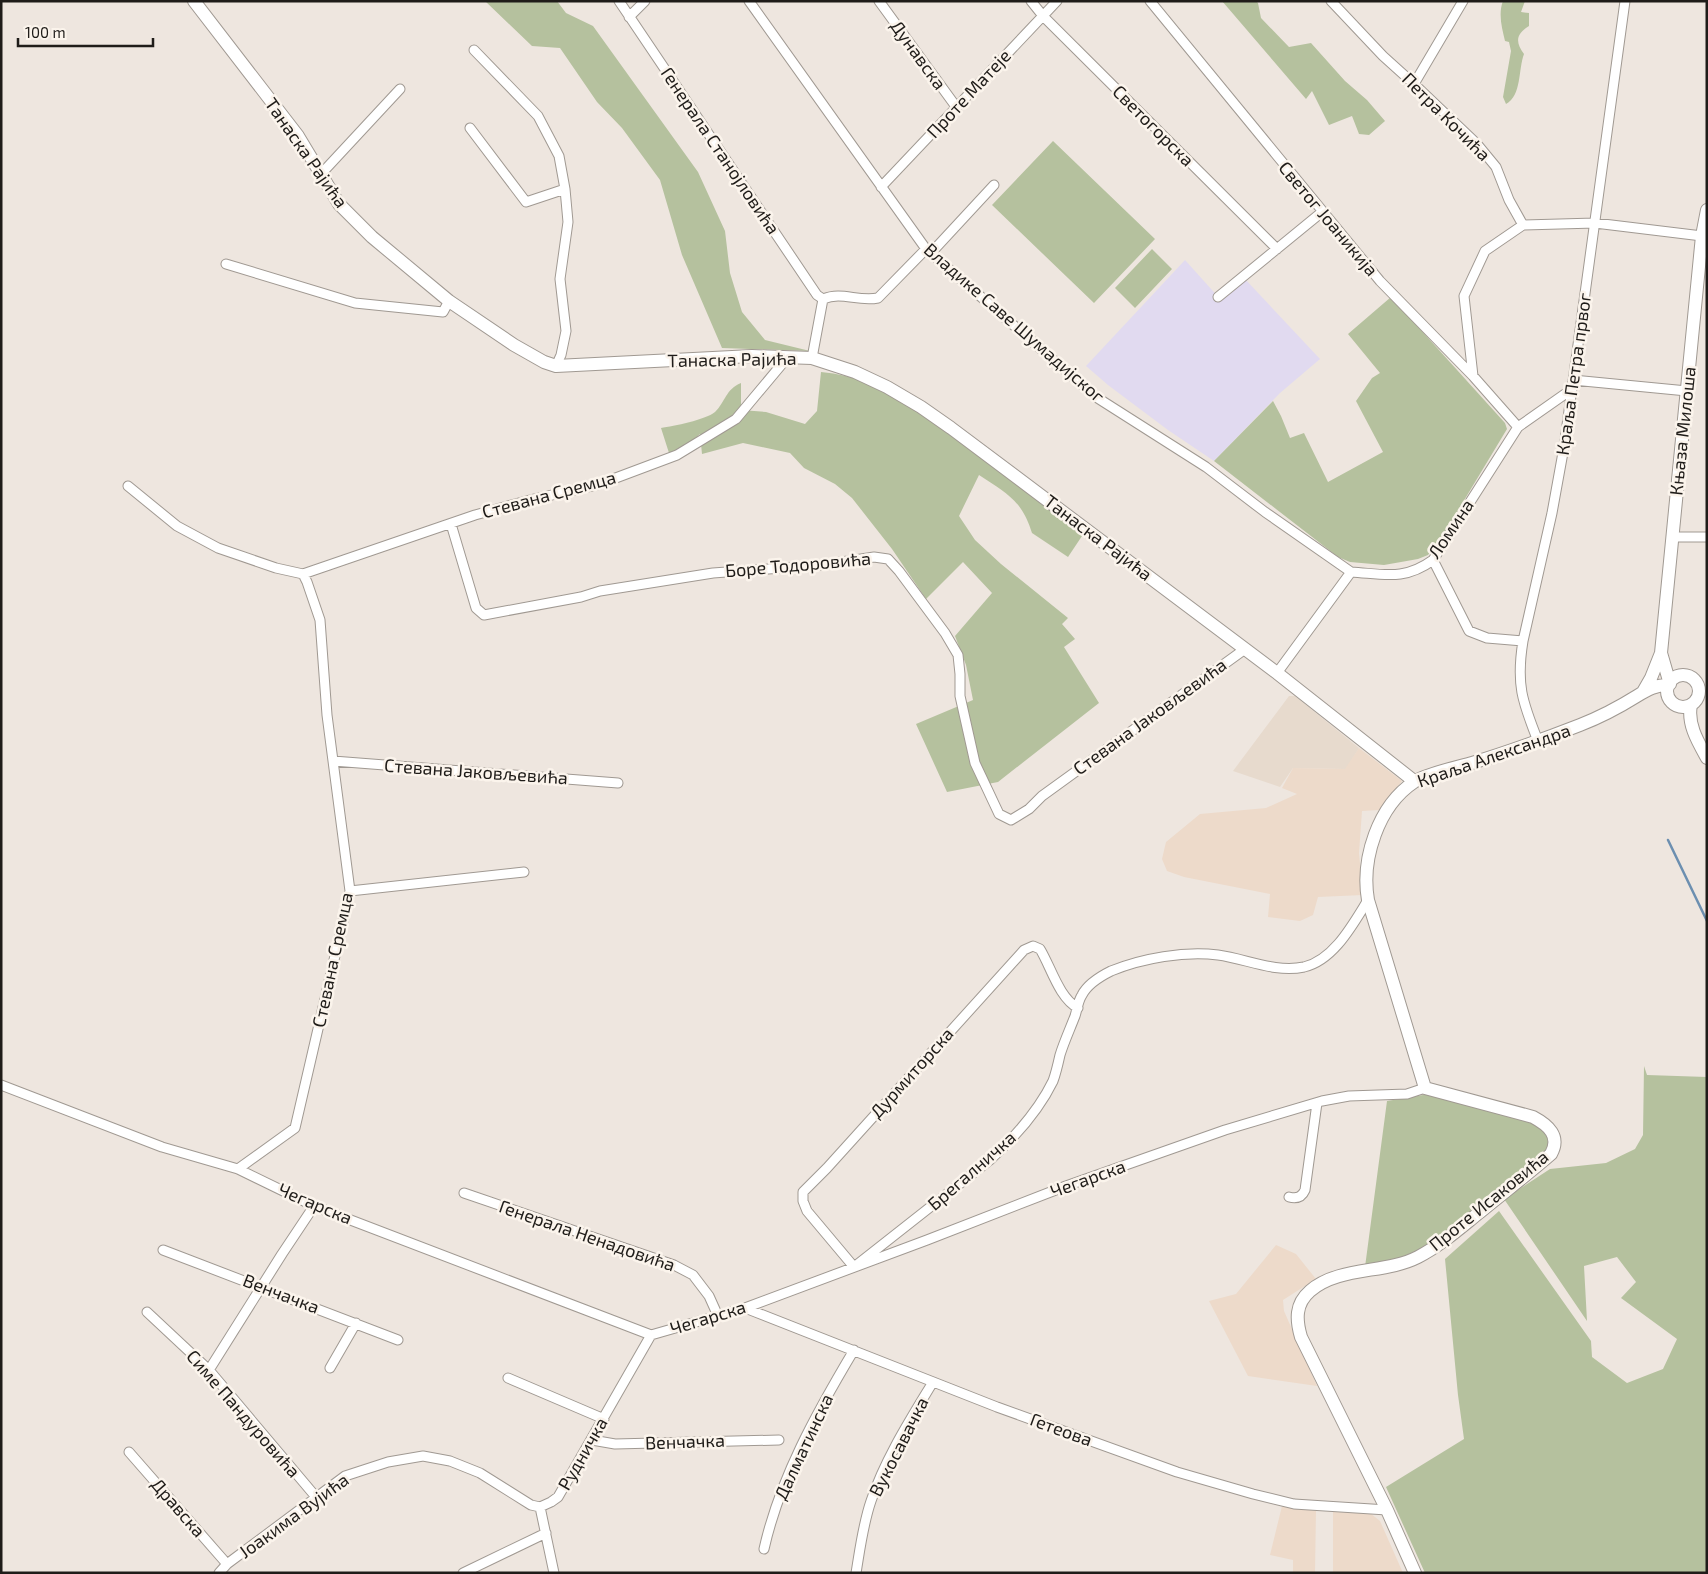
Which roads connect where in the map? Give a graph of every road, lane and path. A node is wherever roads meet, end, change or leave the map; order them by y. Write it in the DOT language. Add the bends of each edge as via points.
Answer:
graph roads {
  1 [pos="194,1"];
  2 [pos="619,1"];
  3 [pos="645,1"];
  4 [pos="749,1"];
  5 [pos="879,1"];
  6 [pos="1031,1"];
  7 [pos="1057,1"];
  8 [pos="1150,1"];
  9 [pos="1331,1"];
  10 [pos="1463,1"];
  11 [pos="1625,1"];
  12 [pos="1043,16"];
  13 [pos="629,17"];
  14 [pos="474,50"];
  15 [pos="1414,84"];
  16 [pos="400,89"];
  17 [pos="957,108"];
  18 [pos="470,128"];
  19 [pos="321,174"];
  20 [pos="994,185"];
  21 [pos="881,187"];
  22 [pos="565,189"];
  23 [pos="1707,210"];
  24 [pos="1322,212"];
  25 [pos="1595,223"];
  26 [pos="1523,225"];
  27 [pos="1702,236"];
  28 [pos="1277,249"];
  29 [pos="929,251"];
  30 [pos="226,264"];
  31 [pos="1218,297"];
  32 [pos="823,299"];
  33 [pos="449,301"];
  34 [pos="787,358"];
  35 [pos="812,358"];
  36 [pos="556,366"];
  37 [pos="1473,376"];
  38 [pos="1573,380"];
  39 [pos="1687,391"];
  40 [pos="1571,393"];
  41 [pos="1518,427"];
  42 [pos="128,486"];
  43 [pos="451,524"];
  44 [pos="1672,537"];
  45 [pos="1707,537"];
  46 [pos="1433,560"];
  47 [pos="1351,572"];
  48 [pos="303,574"];
  49 [pos="1523,641"];
  50 [pos="1244,649"];
  51 [pos="1661,653"];
  52 [pos="1277,673"];
  53 [pos="1686,676"];
  54 [pos="1707,680"];
  55 [pos="1670,692"];
  56 [pos="1640,693"];
  57 [pos="1698,698"];
  58 [pos="1538,742"];
  59 [pos="1698,742"];
  60 [pos="1707,758"];
  61 [pos="333,761"];
  62 [pos="1414,781"];
  63 [pos="618,783"];
  64 [pos="1056,786"];
  65 [pos="524,872"];
  66 [pos="350,891"];
  67 [pos="1368,900"];
  68 [pos="1078,1008"];
  69 [pos="1,1085"];
  70 [pos="1425,1088"];
  71 [pos="1317,1103"];
  72 [pos="238,1169"];
  73 [pos="464,1193"];
  74 [pos="1289,1197"];
  75 [pos="314,1206"];
  76 [pos="163,1250"];
  77 [pos="854,1267"];
  78 [pos="262,1287"];
  79 [pos="745,1308"];
  80 [pos="147,1312"];
  81 [pos="718,1316"];
  82 [pos="356,1323"];
  83 [pos="651,1335"];
  84 [pos="398,1340"];
  85 [pos="854,1350"];
  86 [pos="330,1368"];
  87 [pos="210,1370"];
  88 [pos="508,1378"];
  89 [pos="933,1382"];
  90 [pos="604,1419"];
  91 [pos="592,1440"];
  92 [pos="779,1440"];
  93 [pos="129,1452"];
  94 [pos="316,1497"];
  95 [pos="540,1507"];
  96 [pos="1387,1510"];
  97 [pos="546,1533"];
  98 [pos="764,1549"];
  99 [pos="227,1564"];
  100 [pos="219,1573"];
  101 [pos="463,1573"];
  102 [pos="554,1573"];
  103 [pos="856,1573"];
  104 [pos="1415,1573"];
  1 -- 19 [label="street, Танаска Рајића" via="298,136"];
  2 -- 13 [label="street, Генерала Станојловића"];
  3 -- 13 [label="street"];
  4 -- 21 [label="street, Владике Саве Шумадијског"];
  5 -- 17 [label="street, Дунавска"];
  6 -- 12 [label="street, Светогорска"];
  7 -- 12 [label="street, Проте Матеје"];
  8 -- 24 [label="street, Светог Јоаникија"];
  9 -- 15 [label="street, Петра Кочића" via="1382,56"];
  10 -- 15 [label="street"];
  11 -- 25 [label="street, Краља Петра првог"];
  12 -- 17 [label="street, Проте Матеје"];
  12 -- 28 [label="street, Светогорска"];
  13 -- 32 [label="street, Генерала Станојловића" via="817,295"];
  14 -- 22 [label="street" via="538,116 559,156"];
  15 -- 26 [label="street, Петра Кочића" via="1496,166"];
  16 -- 19 [label="street"];
  17 -- 21 [label="street, Проте Матеје"];
  18 -- 22 [label="street" via="526,202"];
  19 -- 33 [label="street, Танаска Рајића" via="340,204 366,230"];
  20 -- 29 [label="street"];
  21 -- 29 [label="street, Владике Саве Шумадијског"];
  22 -- 36 [label="street" via="568,222 560,279 566,331"];
  23 -- 27 [label="street, Књаза Милоша"];
  24 -- 28 [label="street"];
  24 -- 37 [label="street, Светог Јоаникија" via="1380,281"];
  25 -- 26 [label="street"];
  25 -- 27 [label="street"];
  25 -- 38 [label="street, Краља Петра првог"];
  26 -- 37 [label="street" via="1485,251 1464,296"];
  27 -- 39 [label="street, Књаза Милоша"];
  28 -- 31 [label="street"];
  29 -- 32 [label="street" via="878,298 833,295"];
  29 -- 47 [label="street, Владике Саве Шумадијског" via="1096,397 1206,466"];
  30 -- 33 [label="street" via="355,303 444,312"];
  32 -- 35 [label="street"];
  33 -- 36 [label="street, Танаска Рајића" via="514,345"];
  34 -- 35 [label="street, Танаска Рајића"];
  34 -- 36 [label="street, Танаска Рајића" via="752,356"];
  34 -- 43 [label="street, Стевана Сремца" via="736,419 677,455 597,485 534,499"];
  35 -- 50 [label="street, Танаска Рајића" via="855,372 920,407"];
  37 -- 41 [label="street, Светог Јоаникија"];
  38 -- 39 [label="street"];
  38 -- 40 [label="street, Краља Петра првог"];
  39 -- 44 [label="street, Књаза Милоша"];
  40 -- 41 [label="street, Ломина" via="1564,394"];
  40 -- 49 [label="street, Краља Петра првог" via="1552,513"];
  41 -- 46 [label="street, Ломина"];
  42 -- 48 [label="street" via="176,526 218,548"];
  43 -- 48 [label="street, Стевана Сремца"];
  43 -- 64 [label="street, Боре Тодоровића" via="476,608 484,615 616,588 704,575 874,557 888,559 958,655 960,696 975,763 998,814 1011,820"];
  44 -- 45 [label="street"];
  44 -- 51 [label="street, Књаза Милоша"];
  46 -- 47 [label="street, Ломина" via="1400,575"];
  46 -- 49 [label="street" via="1469,631 1487,638"];
  47 -- 52 [label="street"];
  48 -- 61 [label="street, Стевана Сремца" via="320,620"];
  49 -- 58 [label="street, Краља Петра првог" via="1519,661 1520,684"];
  50 -- 52 [label="street, Танаска Рајића"];
  50 -- 64 [label="street, Стевана Јаковљевића"];
  51 -- 53 [label="street" via="1668,666"];
  51 -- 55 [label="street, Књаза Милоша"];
  51 -- 56 [label="street" via="1651,678"];
  52 -- 62 [label="street, Танаска Рајића"];
  53 -- 54 [label="street"];
  53 -- 55 [label="street" via="1673,680"];
  53 -- 57 [label="street" via="1694,680 1699,689"];
  55 -- 56 [label="street, Краља Александра"];
  55 -- 57 [label="street" via="1682,707"];
  55 -- 59 [label="street, Књаза Милоша" via="1687,728"];
  56 -- 58 [label="street, Краља Александра" via="1585,723"];
  57 -- 59 [label="street" via="1690,717"];
  58 -- 62 [label="street, Краља Александра"];
  59 -- 60 [label="street"];
  61 -- 63 [label="street, Стевана Јаковљевића"];
  61 -- 66 [label="street, Стевана Сремца"];
  62 -- 67 [label="street, Краља Александра" via="1388,809 1374,838 1367,863"];
  65 -- 66 [label="street"];
  66 -- 72 [label="street, Стевана Сремца" via="295,1128"];
  67 -- 68 [label="street, Брегалничка" via="1345,938 1317,961 1304,967 1273,968 1218,955 1188,954 1163,958 1108,972 1082,995"];
  67 -- 70 [label="street"];
  68 -- 77 [label="street, Брегалничка" via="1053,1079 1037,1110 990,1160"];
  68 -- 77 [label="street, Дурмиторска" via="1070,1004 1061,991 1040,949 1034,946 1024,950 803,1192 807,1211"];
  69 -- 72 [label="street, Чегарска" via="162,1147"];
  70 -- 71 [label="street, Чегарска" via="1408,1094 1349,1096"];
  70 -- 96 [label="street, Проте Исаковића" via="1533,1117 1547,1125 1555,1140 1551,1154 1440,1244 1401,1264 1341,1276 1320,1284 1308,1292 1300,1304 1297,1322 1301,1337"];
  71 -- 74 [label="street" via="1306,1190 1295,1198"];
  71 -- 77 [label="street, Чегарска" via="1161,1152"];
  72 -- 75 [label="street, Чегарска"];
  73 -- 81 [label="street, Генерала Ненадовића" via="674,1265 693,1275 709,1296"];
  75 -- 78 [label="street"];
  75 -- 83 [label="street, Чегарска"];
  76 -- 78 [label="street, Венчачка"];
  77 -- 79 [label="street, Чегарска"];
  78 -- 82 [label="street, Венчачка"];
  78 -- 87 [label="street"];
  79 -- 81 [label="street, Чегарска"];
  79 -- 85 [label="street, Гетеова"];
  80 -- 87 [label="street, Симе Пандуровића"];
  81 -- 83 [label="street, Чегарска"];
  82 -- 84 [label="street, Венчачка"];
  82 -- 86 [label="street"];
  83 -- 90 [label="street, Рудничка"];
  85 -- 89 [label="street, Гетеова"];
  85 -- 98 [label="street, Далматинска" via="786,1481"];
  87 -- 94 [label="street, Симе Пандуровића"];
  88 -- 90 [label="street"];
  89 -- 96 [label="street, Гетеова" via="1177,1472 1253,1494 1294,1504"];
  89 -- 103 [label="street, Вукосавачка" via="878,1483 866,1516"];
  90 -- 91 [label="street, Рудничка"];
  91 -- 92 [label="street, Венчачка" via="615,1444"];
  91 -- 95 [label="street, Рудничка" via="558,1497"];
  93 -- 99 [label="street, Дравска"];
  94 -- 95 [label="street, Јоакима Вујића" via="345,1476 388,1462 423,1456 450,1461 480,1473 531,1505"];
  94 -- 99 [label="street, Јоакима Вујића"];
  95 -- 97 [label="street"];
  96 -- 104 [label="street"];
  97 -- 101 [label="street"];
  97 -- 102 [label="street"];
  99 -- 100 [label="street, Јоакима Вујића"];
}
